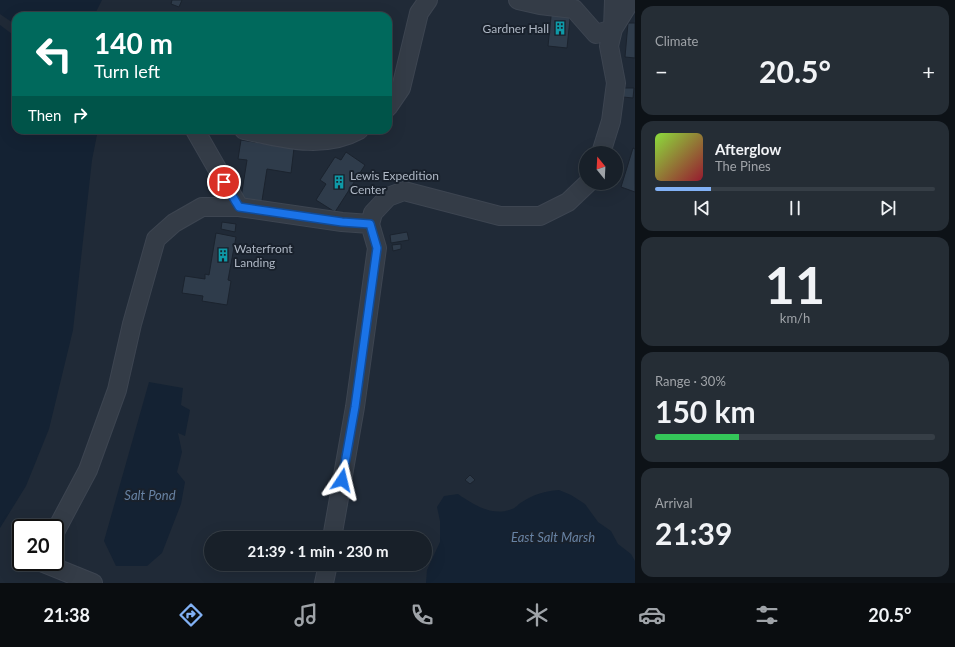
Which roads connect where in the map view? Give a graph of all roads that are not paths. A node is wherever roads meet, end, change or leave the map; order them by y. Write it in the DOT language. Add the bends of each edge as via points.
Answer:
graph roads {
  1 [pos="428,0"];
  2 [pos="518,0"];
  3 [pos="614,0"];
  4 [pos="631,0"];
  5 [pos="542,3"];
  6 [pos="613,29"];
  7 [pos="392,101"];
  8 [pos="197,134"];
  9 [pos="262,134"];
  10 [pos="352,134"];
  11 [pos="604,146"];
  12 [pos="581,190"];
  13 [pos="239,207"];
  14 [pos="370,224"];
  15 [pos="62,519"];
  16 [pos="333,531"];
  17 [pos="63,571"];
  18 [pos="327,571"];
  19 [pos="93,583"];
  20 [pos="324,583"];
  1 -- 7 [label="lane" via="419,13 401,88"];
  2 -- 5 [label="lane"];
  3 -- 6 [label="lane"];
  4 -- 6 [label="lane"];
  5 -- 6 [label="lane" via="574,8 596,34"];
  6 -- 11 [label="lane" via="609,46 616,83"];
  8 -- 13 [label="lane"];
  9 -- 10 [label="lane" via="290,140 321,142"];
  12 -- 14 [label="lane" via="568,202 540,216 500,216 404,191 388,197 373,213"];
  13 -- 14 [label="lane"];
  13 -- 15 [label="lane" via="202,207 174,223 156,239 117,390 88,470"];
  14 -- 16 [label="lane" via="377,248 355,407"];
  17 -- 19 [label="lane"];
  18 -- 20 [label="lane"];
}
